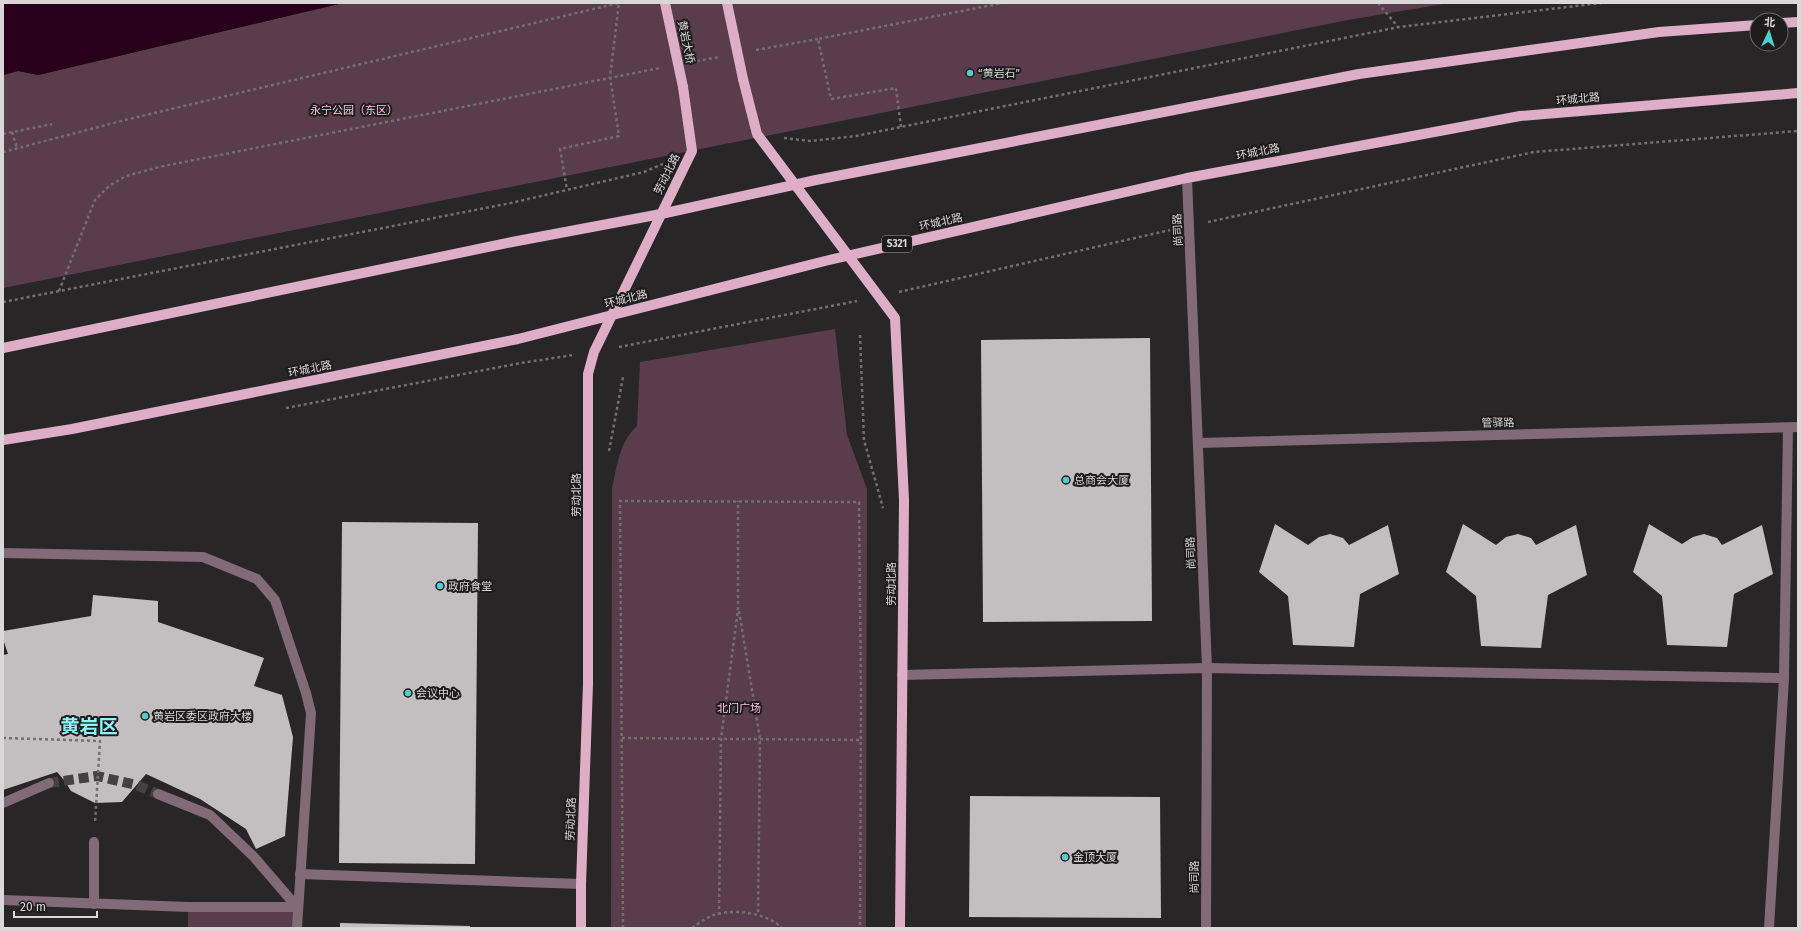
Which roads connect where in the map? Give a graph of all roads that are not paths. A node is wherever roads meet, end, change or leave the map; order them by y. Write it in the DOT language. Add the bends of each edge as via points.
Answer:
graph roads {
  1 [pos="665,3"];
  2 [pos="727,3"];
  3 [pos="1749,26"];
  4 [pos="683,86"];
  5 [pos="1798,93"];
  6 [pos="1187,178"];
  7 [pos="794,184"];
  8 [pos="661,214"];
  9 [pos="848,255"];
  10 [pos="612,315"];
  11 [pos="3,348"];
  12 [pos="1793,427"];
  13 [pos="3,440"];
  14 [pos="1199,443"];
  15 [pos="3,553"];
  16 [pos="1207,668"];
  17 [pos="902,675"];
  18 [pos="1784,678"];
  19 [pos="49,783"];
  20 [pos="158,794"];
  21 [pos="3,803"];
  22 [pos="94,842"];
  23 [pos="300,874"];
  24 [pos="581,884"];
  25 [pos="3,900"];
  26 [pos="94,904"];
  27 [pos="297,907"];
  28 [pos="297,928"];
  29 [pos="581,928"];
  30 [pos="900,928"];
  31 [pos="1206,928"];
  32 [pos="1769,928"];
  1 -- 4 [label="main road, 黄岩大桥, bridge"];
  2 -- 7 [label="main road, 劳动北路, bridge" via="757,134"];
  3 -- 7 [label="main road" via="1659,32 1359,74"];
  4 -- 8 [label="main road, 劳动北路" via="692,151"];
  5 -- 6 [label="main road, 环城北路 / S321" via="1520,116"];
  6 -- 9 [label="main road, 环城北路 / S321"];
  6 -- 14 [label="street, 尚司路"];
  7 -- 8 [label="main road"];
  7 -- 9 [label="main road, 劳动北路"];
  8 -- 10 [label="main road, 劳动北路"];
  8 -- 11 [label="main road" via="512,242"];
  9 -- 10 [label="main road, 环城北路 / S321"];
  9 -- 17 [label="main road, 劳动北路" via="895,318 904,500"];
  10 -- 13 [label="main road, 环城北路 / S321" via="518,339 72,430"];
  10 -- 24 [label="main road, 劳动北路" via="594,352 588,380 588,684"];
  12 -- 14 [label="street, 管驿路"];
  12 -- 18 [label="street"];
  14 -- 16 [label="street, 尚司路"];
  15 -- 23 [label="street" via="203,557 258,578 275,600 311,713"];
  16 -- 17 [label="street"];
  16 -- 18 [label="street"];
  16 -- 31 [label="street, 尚司路"];
  17 -- 30 [label="main road, 劳动北路"];
  18 -- 32 [label="street"];
  19 -- 21 [label="street"];
  20 -- 27 [label="street" via="210,815 254,857"];
  22 -- 26 [label="street"];
  23 -- 24 [label="street"];
  23 -- 27 [label="street"];
  24 -- 29 [label="main road, 劳动北路"];
  25 -- 26 [label="street"];
  26 -- 27 [label="street"];
  27 -- 28 [label="street"];
}
